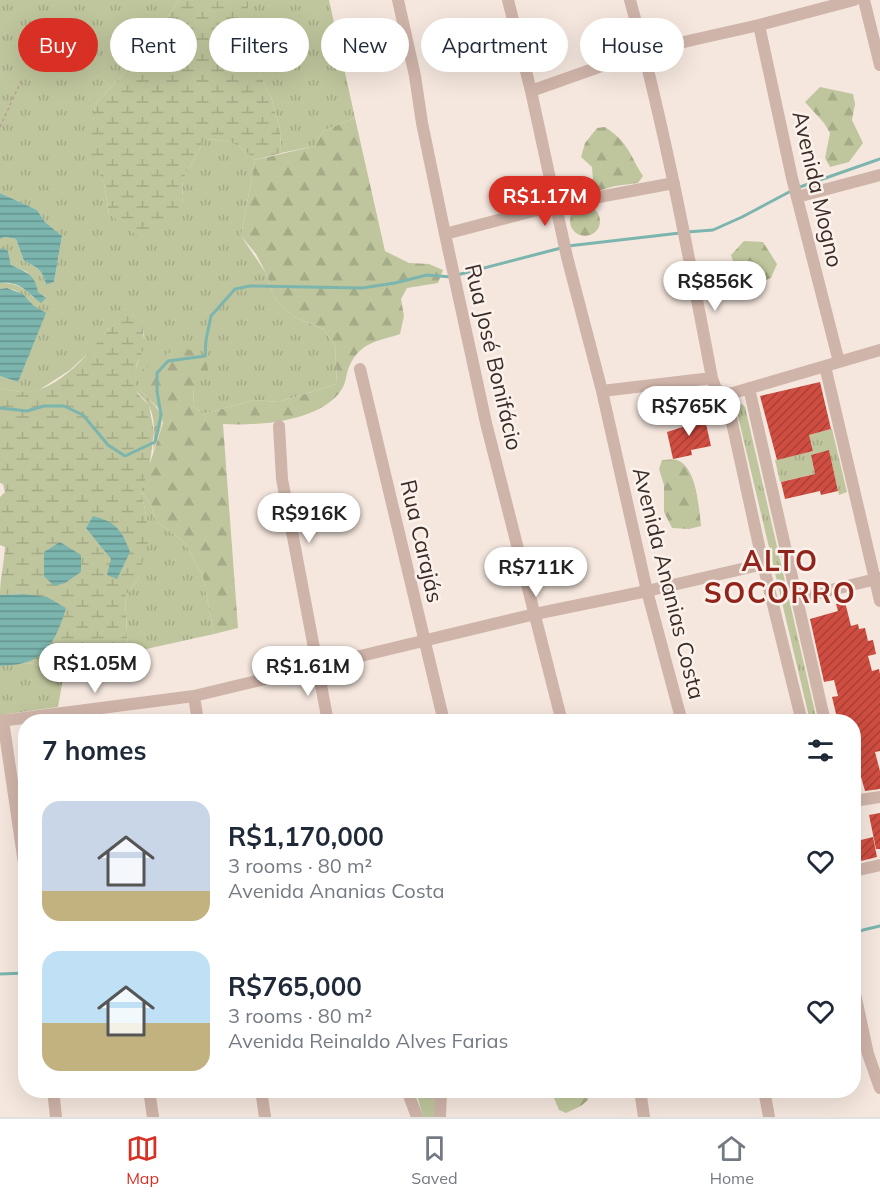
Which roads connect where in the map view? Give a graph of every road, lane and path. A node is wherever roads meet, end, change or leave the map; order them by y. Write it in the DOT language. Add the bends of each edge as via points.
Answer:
graph roads {
  1 [pos="398,0"];
  2 [pos="508,0"];
  3 [pos="630,0"];
  4 [pos="854,0"];
  5 [pos="864,0"];
  6 [pos="635,18"];
  7 [pos="759,25"];
  8 [pos="684,42"];
  9 [pos="880,64"];
  10 [pos="585,72"];
  11 [pos="649,72"];
  12 [pos="22,79"];
  13 [pos="531,91"];
  14 [pos="0,127"];
  15 [pos="880,175"];
  16 [pos="674,183"];
  17 [pos="797,195"];
  18 [pos="556,205"];
  19 [pos="445,234"];
  20 [pos="880,350"];
  21 [pos="839,362"];
  22 [pos="825,366"];
  23 [pos="360,369"];
  24 [pos="712,378"];
  25 [pos="749,388"];
  26 [pos="602,391"];
  27 [pos="726,395"];
  28 [pos="279,426"];
  29 [pos="763,564"];
  30 [pos="878,578"];
  31 [pos="647,591"];
  32 [pos="798,598"];
  33 [pos="880,601"];
  34 [pos="535,614"];
  35 [pos="424,640"];
  36 [pos="317,666"];
  37 [pos="194,696"];
  38 [pos="101,714"];
  39 [pos="197,714"];
  40 [pos="326,714"];
  41 [pos="442,714"];
  42 [pos="560,714"];
  43 [pos="680,714"];
  44 [pos="800,714"];
  45 [pos="823,714"];
  46 [pos="18,720"];
  47 [pos="2,721"];
  48 [pos="880,797"];
  49 [pos="861,800"];
  50 [pos="18,825"];
  51 [pos="880,866"];
  52 [pos="861,870"];
  53 [pos="861,1021"];
  54 [pos="880,1088"];
  55 [pos="54,1098"];
  56 [pos="150,1098"];
  57 [pos="262,1098"];
  58 [pos="410,1098"];
  59 [pos="441,1098"];
  60 [pos="641,1098"];
  61 [pos="765,1098"];
  62 [pos="56,1117"];
  63 [pos="153,1117"];
  64 [pos="265,1117"];
  65 [pos="417,1117"];
  66 [pos="440,1117"];
  67 [pos="644,1117"];
  68 [pos="769,1117"];
  1 -- 19 [label="street, Rua José Bonifácio"];
  2 -- 13 [label="street, Avenida Ananias Costa"];
  3 -- 6 [label="street"];
  4 -- 7 [label="street"];
  5 -- 9 [label="street"];
  7 -- 8 [label="street"];
  7 -- 17 [label="street, Avenida Mogno"];
  10 -- 13 [label="street"];
  11 -- 16 [label="street"];
  12 -- 14 [label="path"];
  13 -- 18 [label="street, Avenida Ananias Costa"];
  15 -- 17 [label="street"];
  16 -- 18 [label="street"];
  16 -- 24 [label="street"];
  17 -- 21 [label="street, Avenida Mogno"];
  18 -- 19 [label="street"];
  18 -- 26 [label="street, Avenida Ananias Costa"];
  19 -- 34 [label="street, Rua José Bonifácio" via="486,423"];
  20 -- 21 [label="street"];
  21 -- 22 [label="street"];
  22 -- 25 [label="street"];
  22 -- 30 [label="street"];
  23 -- 35 [label="street, Rua Carajás"];
  24 -- 26 [label="street"];
  24 -- 27 [label="street" via="716,389"];
  25 -- 27 [label="street"];
  25 -- 32 [label="street"];
  26 -- 31 [label="street, Avenida Ananias Costa"];
  27 -- 29 [label="street"];
  28 -- 36 [label="street" via="282,479"];
  29 -- 31 [label="street"];
  29 -- 44 [label="street"];
  30 -- 32 [label="street"];
  30 -- 33 [label="street"];
  31 -- 34 [label="street"];
  31 -- 43 [label="street, Avenida Ananias Costa"];
  32 -- 45 [label="street"];
  34 -- 35 [label="street"];
  34 -- 42 [label="street, Rua José Bonifácio"];
  35 -- 36 [label="street"];
  35 -- 41 [label="street, Rua Carajás"];
  36 -- 37 [label="street"];
  36 -- 40 [label="street"];
  37 -- 38 [label="street"];
  37 -- 39 [label="street"];
  46 -- 47 [label="street"];
  47 -- 50 [label="street"];
  48 -- 49 [label="street"];
  51 -- 52 [label="street"];
  53 -- 54 [label="street"];
  55 -- 62 [label="street"];
  56 -- 63 [label="street"];
  57 -- 64 [label="street"];
  58 -- 65 [label="street"];
  59 -- 66 [label="street"];
  60 -- 67 [label="street"];
  61 -- 68 [label="street"];
}
